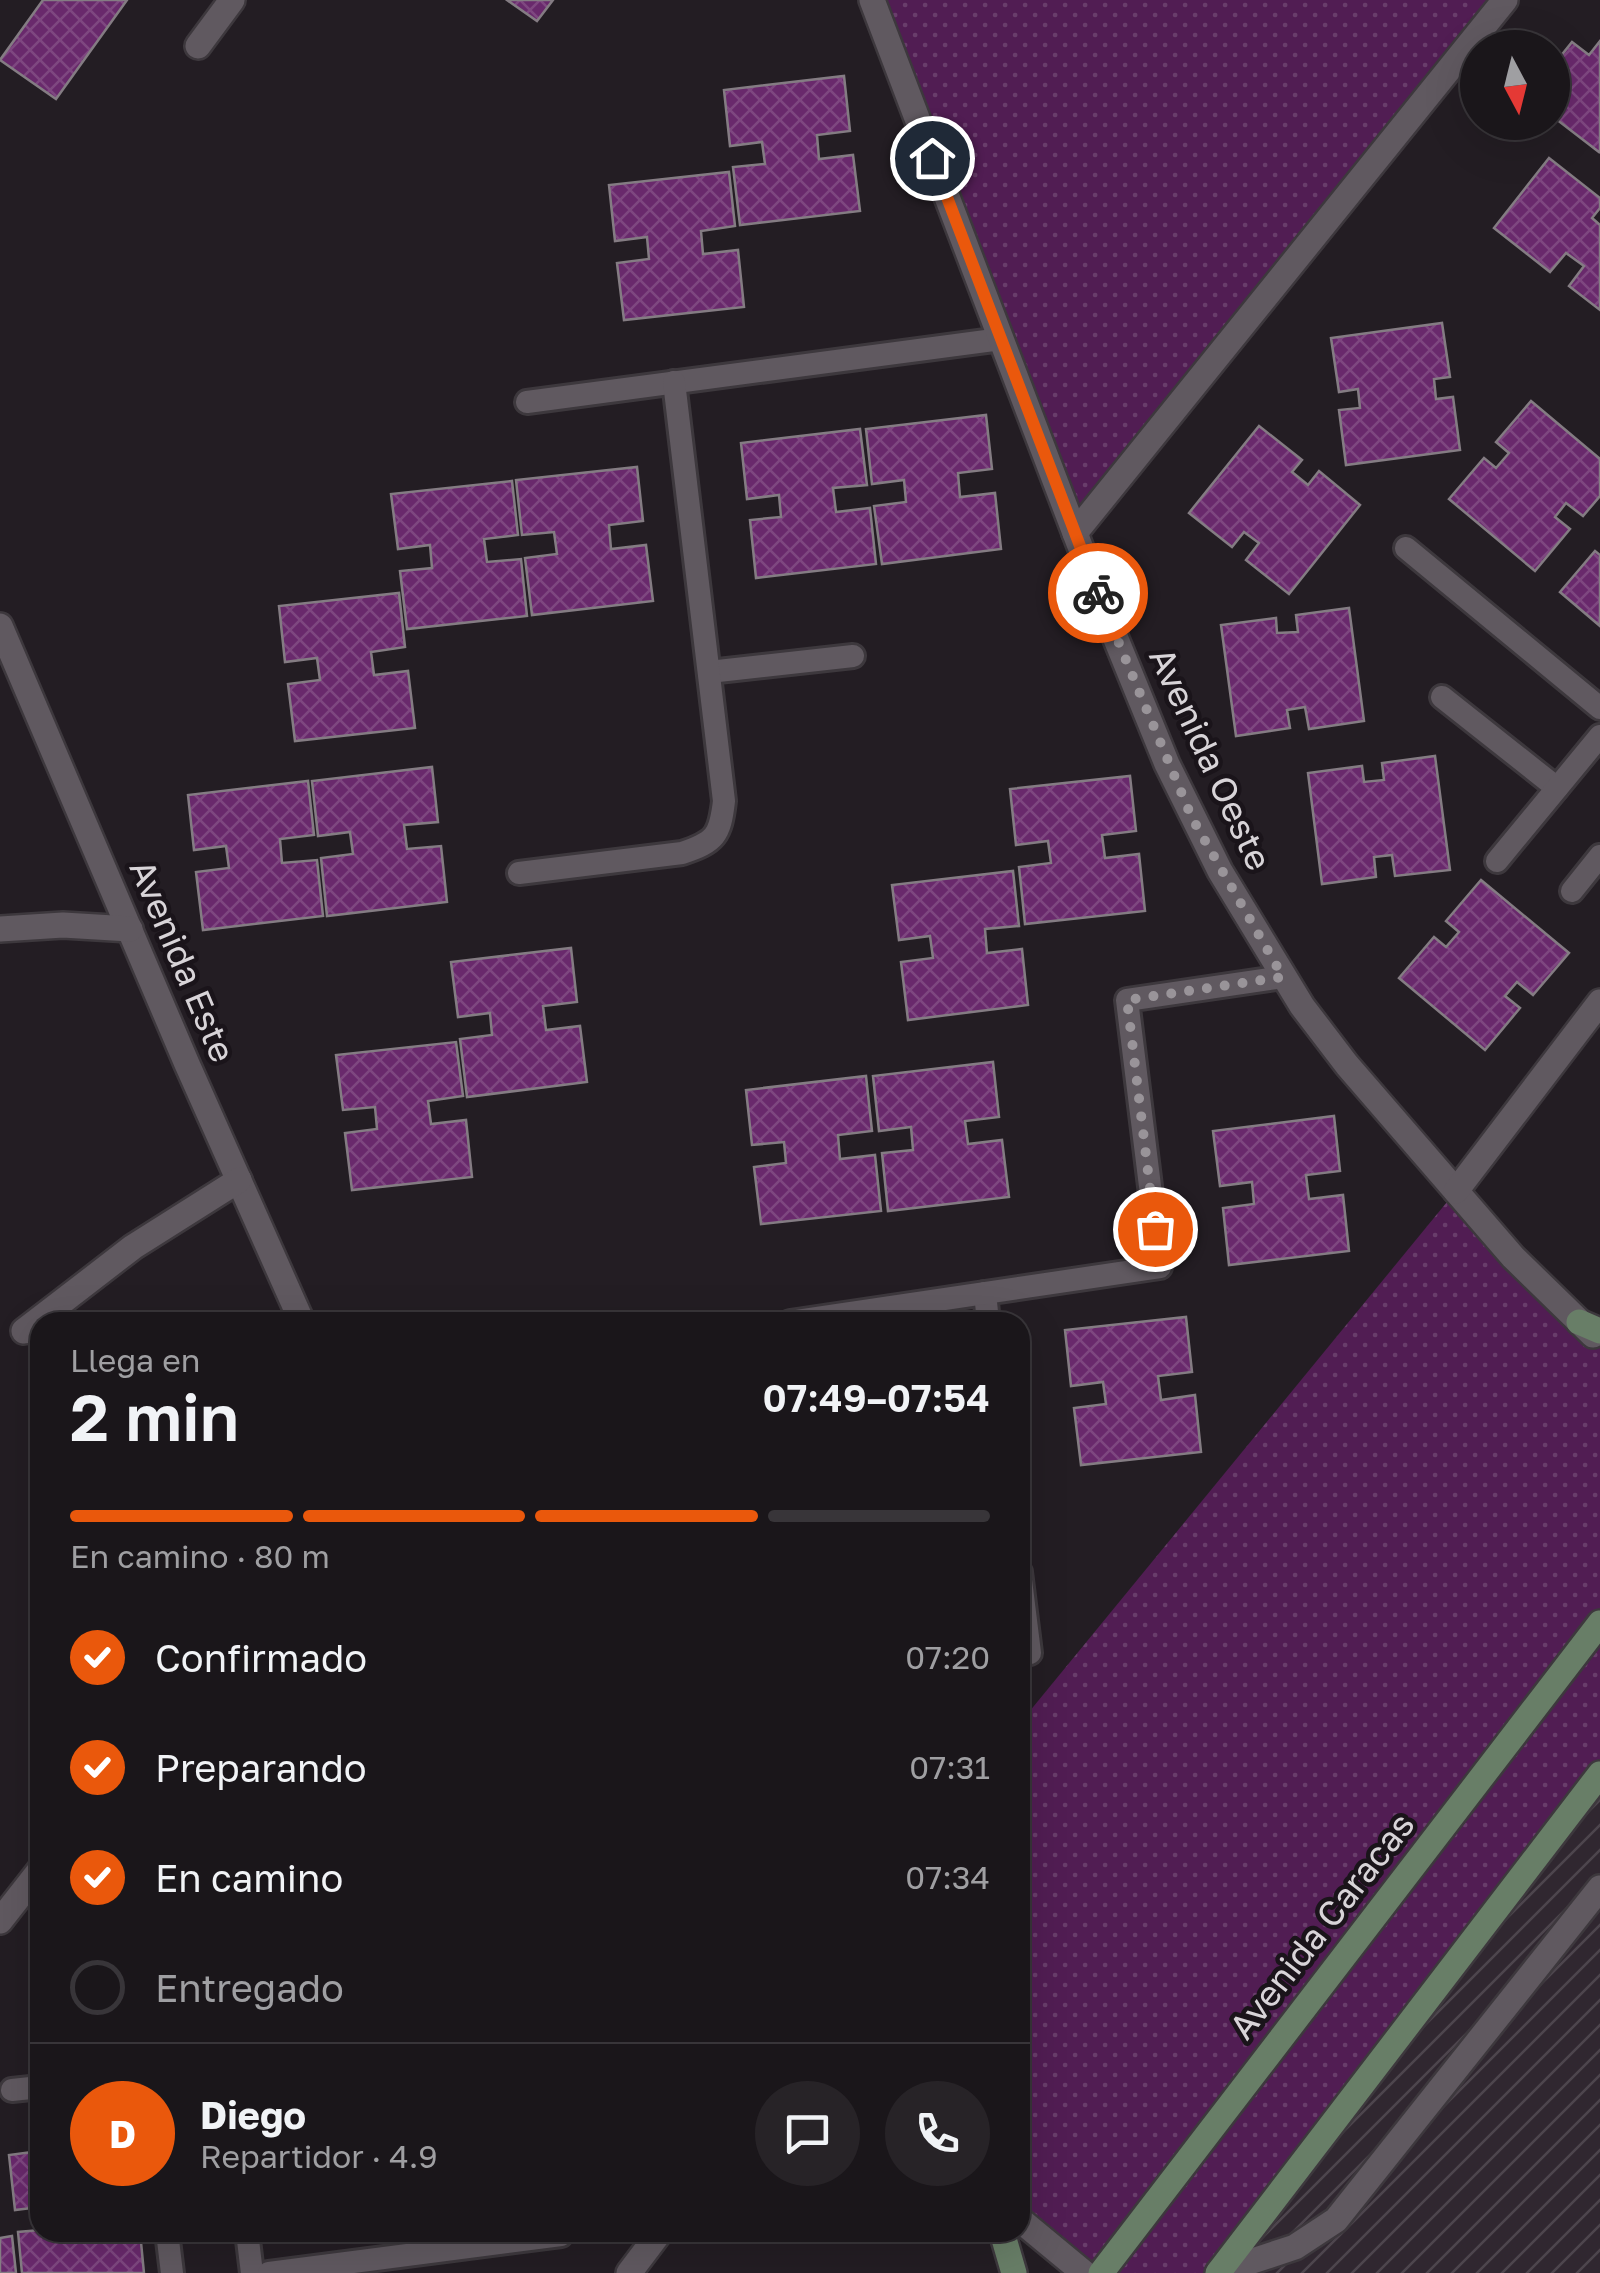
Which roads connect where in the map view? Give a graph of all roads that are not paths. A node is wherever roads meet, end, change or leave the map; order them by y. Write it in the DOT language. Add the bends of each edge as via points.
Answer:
graph roads {
  1 [pos="232,0"];
  2 [pos="872,0"];
  3 [pos="1506,0"];
  4 [pos="198,46"];
  5 [pos="1000,338"];
  6 [pos="674,382"];
  7 [pos="527,402"];
  8 [pos="1075,532"];
  9 [pos="1406,548"];
  10 [pos="0,626"];
  11 [pos="852,656"];
  12 [pos="708,672"];
  13 [pos="1442,697"];
  14 [pos="1600,708"];
  15 [pos="1600,736"];
  16 [pos="1557,788"];
  17 [pos="1600,856"];
  18 [pos="1497,860"];
  19 [pos="518,873"];
  20 [pos="1572,891"];
  21 [pos="0,929"];
  22 [pos="130,930"];
  23 [pos="1283,977"];
  24 [pos="1600,1002"];
  25 [pos="239,1180"];
  26 [pos="1456,1191"];
  27 [pos="985,1294"];
  28 [pos="48,1312"];
  29 [pos="298,1312"];
  30 [pos="860,1312"];
  31 [pos="987,1312"];
  32 [pos="30,1325"];
  33 [pos="1589,1327"];
  34 [pos="24,1330"];
  35 [pos="1600,1342"];
  36 [pos="1600,1623"];
  37 [pos="1600,1774"];
  38 [pos="30,1883"];
  39 [pos="1600,1888"];
  40 [pos="0,1922"];
  41 [pos="30,2087"];
  42 [pos="12,2090"];
  43 [pos="1030,2228"];
  44 [pos="167,2242"];
  45 [pos="248,2242"];
  46 [pos="513,2242"];
  47 [pos="652,2242"];
  48 [pos="1005,2242"];
  49 [pos="1219,2272"];
  50 [pos="172,2273"];
  51 [pos="252,2273"];
  52 [pos="269,2273"];
  53 [pos="629,2273"];
  54 [pos="1014,2273"];
  55 [pos="1084,2273"];
  56 [pos="1101,2273"];
  1 -- 4 [label="street"];
  2 -- 5 [label="street, Avenida Oeste"];
  3 -- 8 [label="street"];
  5 -- 6 [label="lane"];
  5 -- 8 [label="street, Avenida Oeste"];
  6 -- 7 [label="lane"];
  6 -- 12 [label="lane"];
  8 -- 23 [label="street, Avenida Oeste" via="1192,818"];
  9 -- 14 [label="lane"];
  10 -- 22 [label="street, Avenida Este"];
  11 -- 12 [label="lane"];
  12 -- 19 [label="lane" via="724,801 720,828 706,845"];
  13 -- 16 [label="lane"];
  15 -- 16 [label="lane"];
  16 -- 18 [label="lane"];
  17 -- 20 [label="lane"];
  21 -- 22 [label="street"];
  22 -- 25 [label="street, Avenida Este"];
  23 -- 26 [label="street, Avenida Oeste" via="1347,1065"];
  23 -- 27 [label="lane" via="1127,1000 1160,1268"];
  24 -- 26 [label="street"];
  25 -- 28 [label="street" via="133,1247"];
  25 -- 29 [label="street, Avenida Este"];
  26 -- 33 [label="street, Avenida Oeste" via="1513,1257"];
  27 -- 30 [label="lane"];
  27 -- 31 [label="lane"];
  32 -- 34 [label="street"];
  33 -- 35 [label="street, Avenida Oeste"];
  36 -- 56 [label="street, Avenida Caracas"];
  37 -- 49 [label="street"];
  38 -- 40 [label="street"];
  39 -- 49 [label="street" via="1336,2220 1294,2247"];
  41 -- 42 [label="lane"];
  43 -- 55 [label="street"];
  44 -- 50 [label="lane"];
  45 -- 51 [label="lane"];
  46 -- 52 [label="lane"];
  47 -- 53 [label="street"];
  48 -- 54 [label="street"];
}
